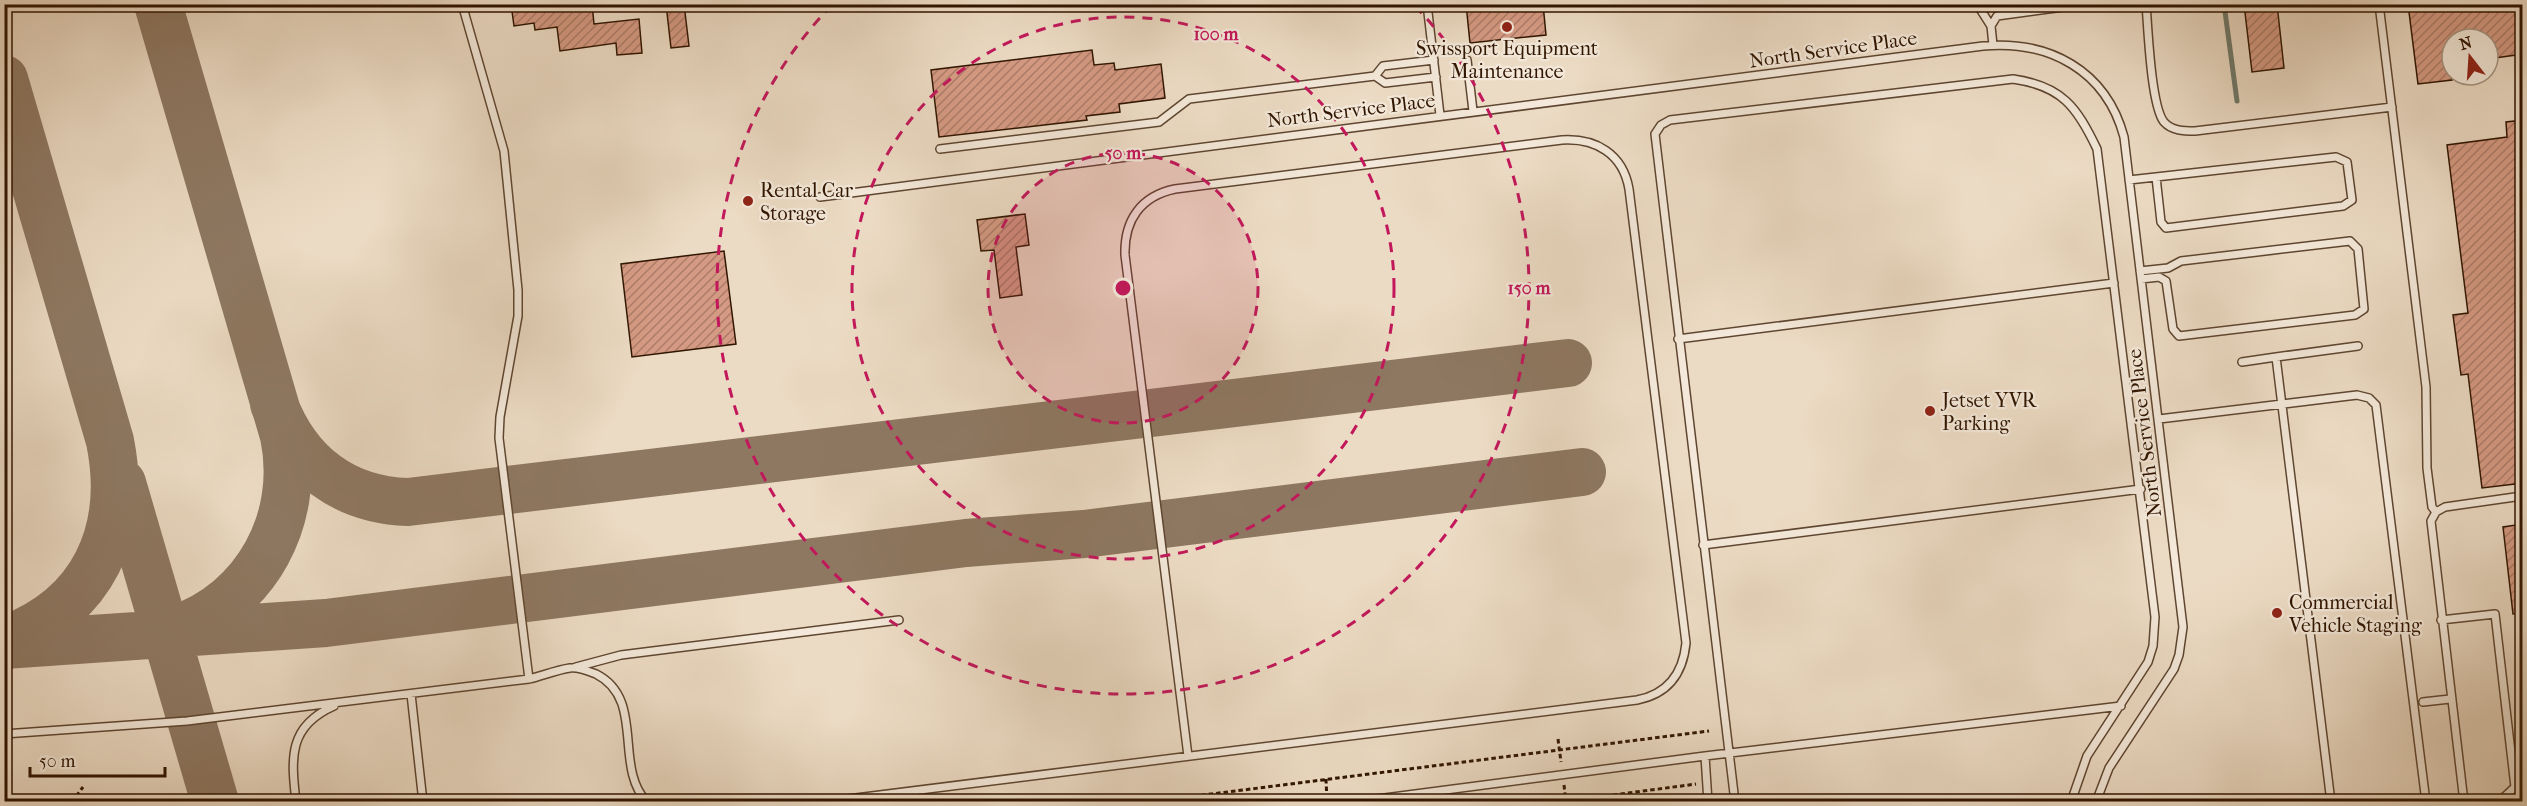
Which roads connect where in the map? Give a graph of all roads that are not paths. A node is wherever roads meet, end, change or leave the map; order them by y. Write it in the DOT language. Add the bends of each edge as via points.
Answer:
graph roads {
  1 [pos="462,4"];
  2 [pos="1427,4"];
  3 [pos="1977,4"];
  4 [pos="2086,4"];
  5 [pos="2146,4"];
  6 [pos="2379,4"];
  7 [pos="1991,26"];
  8 [pos="1993,45"];
  9 [pos="1434,60"];
  10 [pos="1467,60"];
  11 [pos="1376,76"];
  12 [pos="1436,77"];
  13 [pos="2392,107"];
  14 [pos="1473,111"];
  15 [pos="1440,115"];
  16 [pos="940,149"];
  17 [pos="2156,177"];
  18 [pos="2129,180"];
  19 [pos="820,197"];
  20 [pos="2141,275"];
  21 [pos="2114,283"];
  22 [pos="1678,339"];
  23 [pos="2358,346"];
  24 [pos="2276,357"];
  25 [pos="2242,362"];
  26 [pos="2283,404"];
  27 [pos="2159,419"];
  28 [pos="2141,489"];
  29 [pos="2523,496"];
  30 [pos="2436,513"];
  31 [pos="1703,545"];
  32 [pos="899,620"];
  33 [pos="2441,620"];
  34 [pos="570,668"];
  35 [pos="530,679"];
  36 [pos="411,693"];
  37 [pos="2450,699"];
  38 [pos="348,702"];
  39 [pos="2423,702"];
  40 [pos="2121,706"];
  41 [pos="4,734"];
  42 [pos="1728,754"];
  43 [pos="1188,756"];
  44 [pos="1705,756"];
  45 [pos="2519,786"];
  46 [pos="296,801"];
  47 [pos="423,801"];
  48 [pos="647,801"];
  49 [pos="824,801"];
  50 [pos="1354,801"];
  51 [pos="1708,801"];
  52 [pos="1734,801"];
  53 [pos="2071,801"];
  54 [pos="2096,801"];
  55 [pos="2331,801"];
  56 [pos="2426,801"];
  57 [pos="2464,801"];
  58 [pos="2499,801"];
  1 -- 35 [label="lane" via="507,168 519,304 499,438"];
  2 -- 9 [label="lane"];
  3 -- 7 [label="lane"];
  4 -- 7 [label="lane" via="2001,16"];
  5 -- 13 [label="lane" via="2157,108 2166,124 2174,129 2195,131"];
  6 -- 13 [label="lane"];
  7 -- 8 [label="lane"];
  8 -- 14 [label="lane, North Service Place"];
  8 -- 18 [label="lane, North Service Place" via="2022,45 2055,54 2084,73 2120,123"];
  9 -- 11 [label="lane" via="1383,66"];
  9 -- 12 [label="lane"];
  10 -- 14 [label="lane"];
  11 -- 12 [label="lane" via="1385,83"];
  11 -- 16 [label="lane" via="1189,99 1159,122"];
  12 -- 15 [label="lane"];
  13 -- 30 [label="lane" via="2426,387 2427,468"];
  14 -- 15 [label="lane, North Service Place"];
  15 -- 19 [label="lane, North Service Place"];
  17 -- 17 [label="lane" via="2336,157 2347,162 2352,197 2343,206 2166,228 2161,222"];
  17 -- 18 [label="lane"];
  18 -- 20 [label="lane, North Service Place"];
  20 -- 20 [label="lane" via="2166,281 2175,332 2183,336 2355,315 2364,309 2358,249 2350,241 2181,261"];
  20 -- 27 [label="lane, North Service Place"];
  21 -- 22 [label="lane"];
  21 -- 22 [label="lane" via="2097,149 2073,107 2047,86 2013,79 1993,80 1670,120 1657,130 1655,139"];
  21 -- 28 [label="lane"];
  22 -- 31 [label="lane"];
  23 -- 24 [label="lane"];
  24 -- 25 [label="lane"];
  24 -- 26 [label="lane"];
  26 -- 27 [label="lane"];
  26 -- 55 [label="lane"];
  26 -- 56 [label="lane" via="2357,394 2376,405"];
  27 -- 54 [label="lane, North Service Place" via="2182,639 2174,669 2109,768"];
  28 -- 31 [label="lane"];
  28 -- 40 [label="lane" via="2155,629 2148,662"];
  29 -- 30 [label="lane" via="2457,504"];
  30 -- 33 [label="lane" via="2430,526"];
  31 -- 42 [label="lane"];
  32 -- 34 [label="lane" via="621,655"];
  33 -- 37 [label="lane"];
  33 -- 45 [label="lane" via="2494,614"];
  34 -- 35 [label="lane"];
  34 -- 48 [label="lane" via="600,676 620,699 634,780"];
  35 -- 36 [label="lane"];
  36 -- 38 [label="lane"];
  36 -- 47 [label="lane"];
  37 -- 39 [label="lane"];
  37 -- 57 [label="lane"];
  38 -- 41 [label="lane" via="176,722"];
  38 -- 46 [label="lane" via="325,710 297,738 292,757"];
  40 -- 42 [label="lane"];
  40 -- 53 [label="lane" via="2087,756"];
  42 -- 44 [label="lane"];
  42 -- 52 [label="lane"];
  43 -- 43 [label="lane" via="1637,700 1658,693 1680,671 1686,643 1629,189 1624,170 1604,148 1584,141 1562,140 1175,189 1156,194 1134,213 1125,235 1125,255"];
  43 -- 49 [label="lane"];
  44 -- 50 [label="lane"];
  44 -- 51 [label="lane"];
  45 -- 58 [label="lane"];
}
